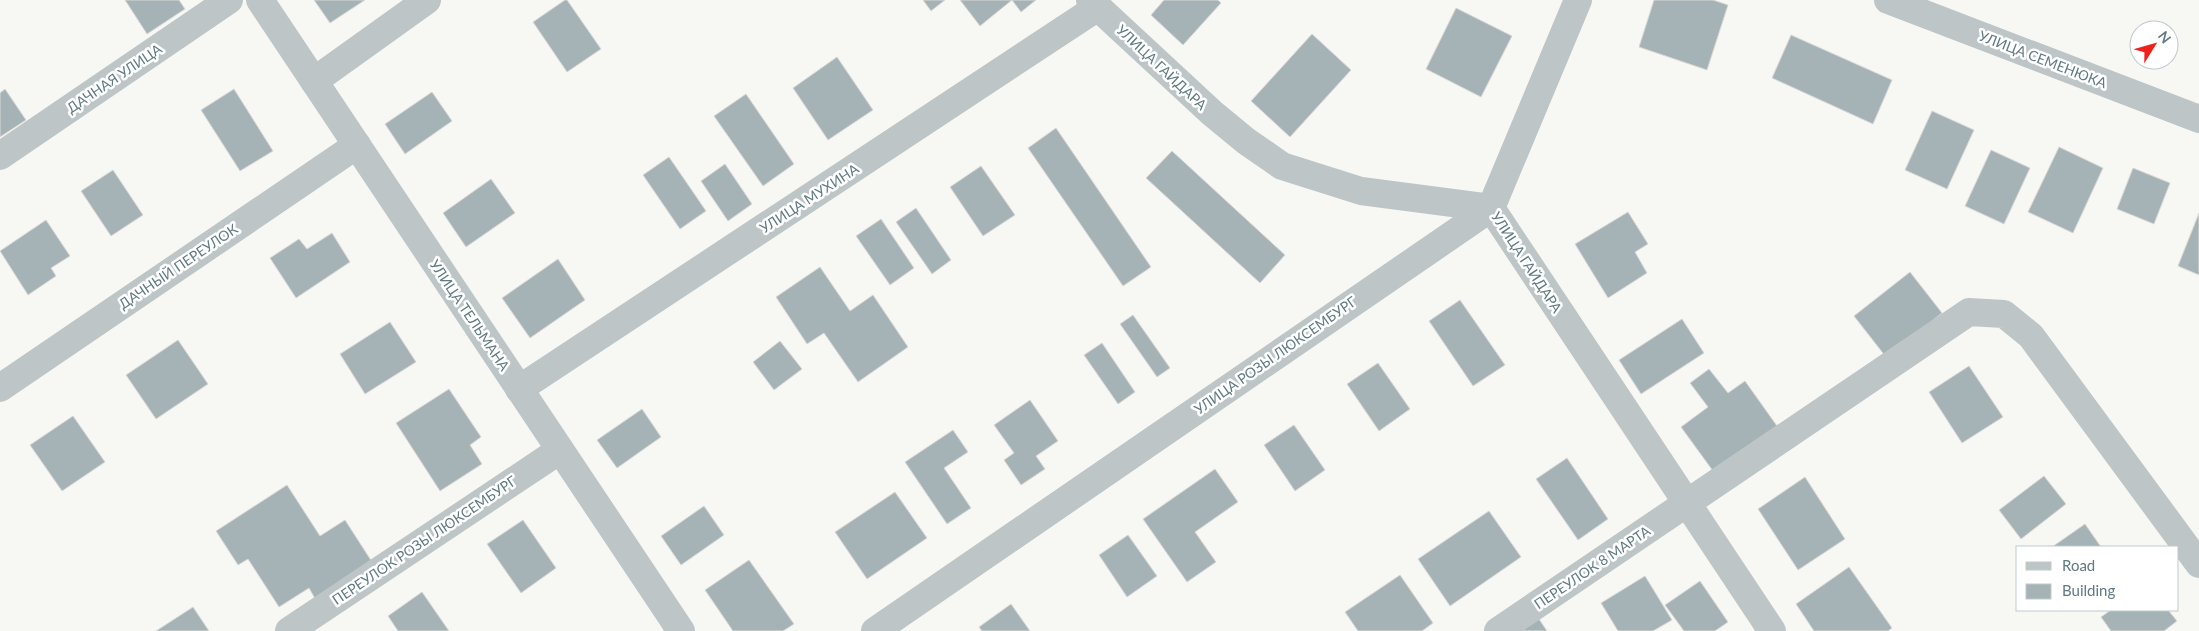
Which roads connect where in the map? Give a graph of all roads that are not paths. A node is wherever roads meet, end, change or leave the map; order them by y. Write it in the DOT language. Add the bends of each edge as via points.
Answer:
graph roads {
  1 [pos="229,0"];
  2 [pos="260,0"];
  3 [pos="427,0"];
  4 [pos="1578,0"];
  5 [pos="1888,0"];
  6 [pos="1094,3"];
  7 [pos="314,81"];
  8 [pos="2199,119"];
  9 [pos="357,145"];
  10 [pos="0,156"];
  11 [pos="1490,208"];
  12 [pos="0,388"];
  13 [pos="520,390"];
  14 [pos="560,450"];
  15 [pos="1685,502"];
  16 [pos="2199,564"];
  17 [pos="289,631"];
  18 [pos="681,631"];
  19 [pos="875,631"];
  20 [pos="1498,631"];
  21 [pos="1772,631"];
  1 -- 10 [label="street, ДАЧНАЯ УЛИЦА"];
  2 -- 7 [label="street, УЛИЦА ТЕЛЬМАНА"];
  3 -- 7 [label="street"];
  4 -- 11 [label="street"];
  5 -- 8 [label="street, УЛИЦА СЕМЕНЮКА"];
  6 -- 11 [label="street, УЛИЦА ГАЙДАРА" via="1212,113 1282,166 1361,191"];
  6 -- 13 [label="street, УЛИЦА МУХИНА"];
  7 -- 9 [label="street, УЛИЦА ТЕЛЬМАНА"];
  9 -- 12 [label="street, ДАЧНЫЙ ПЕРЕУЛОК"];
  9 -- 13 [label="street, УЛИЦА ТЕЛЬМАНА"];
  11 -- 15 [label="street, УЛИЦА ГАЙДАРА"];
  11 -- 19 [label="street, УЛИЦА РОЗЫ ЛЮКСЕМБУРГ"];
  13 -- 14 [label="street, УЛИЦА ТЕЛЬМАНА"];
  14 -- 17 [label="street, ПЕРЕУЛОК РОЗЫ ЛЮКСЕМБУРГ"];
  14 -- 18 [label="street, УЛИЦА ТЕЛЬМАНА"];
  15 -- 16 [label="street, ПЕРЕУЛОК 8 МАРТА" via="1969,312 2004,314 2031,336"];
  15 -- 20 [label="street, ПЕРЕУЛОК 8 МАРТА"];
  15 -- 21 [label="street, УЛИЦА ГАЙДАРА"];
}
